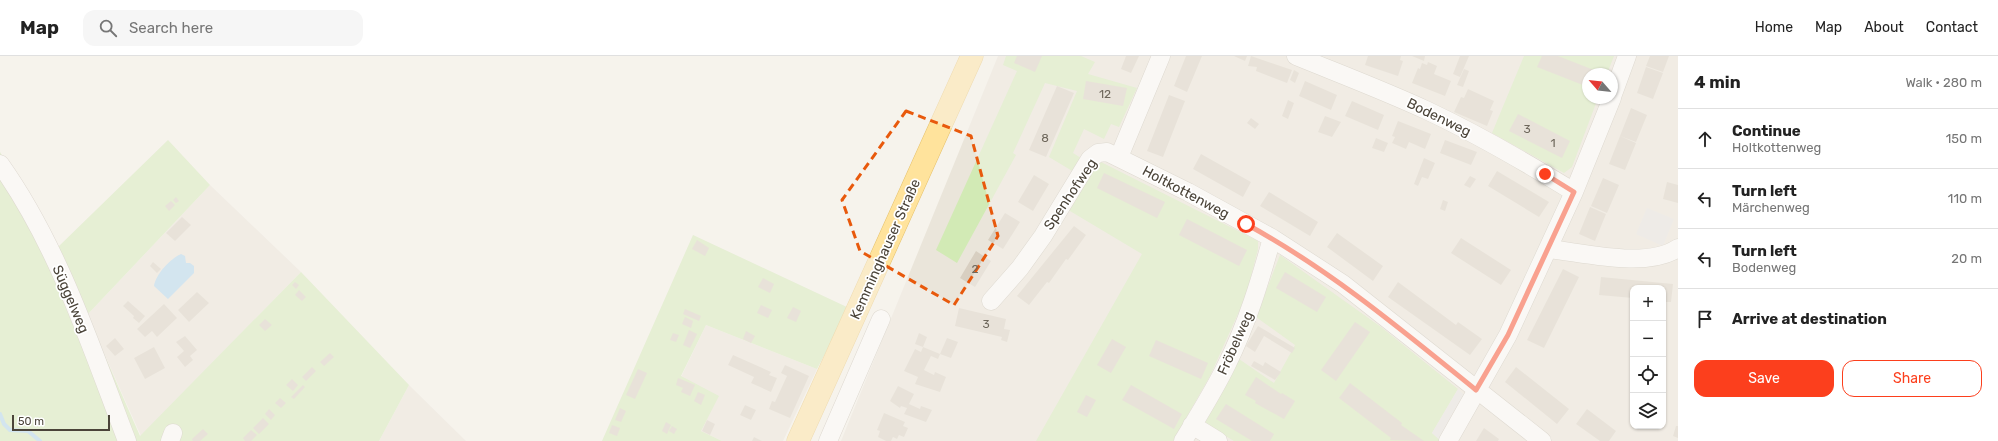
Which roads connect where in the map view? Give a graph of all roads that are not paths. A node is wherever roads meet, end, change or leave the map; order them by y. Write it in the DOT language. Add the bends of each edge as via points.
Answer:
graph roads {
  1 [pos="972,56"];
  2 [pos="1161,56"];
  3 [pos="1296,56"];
  4 [pos="1626,56"];
  5 [pos="1618,80"];
  6 [pos="1610,104"];
  7 [pos="1119,157"];
  8 [pos="0,164"];
  9 [pos="1574,192"];
  10 [pos="1272,238"];
  11 [pos="1678,248"];
  12 [pos="1549,249"];
  13 [pos="991,301"];
  14 [pos="880,319"];
  15 [pos="1476,390"];
  16 [pos="1192,425"];
  17 [pos="127,441"];
  18 [pos="798,441"];
  19 [pos="828,441"];
  20 [pos="1183,441"];
  21 [pos="1218,441"];
  22 [pos="1448,441"];
  23 [pos="1542,441"];
  1 -- 18 [label="main road, Kemminghauser Straße"];
  2 -- 7 [label="street, Spenhofweg"];
  3 -- 9 [label="street, Bodenweg" via="1452,122"];
  4 -- 5 [label="street"];
  6 -- 9 [label="street"];
  7 -- 10 [label="street, Holtkottenweg"];
  7 -- 13 [label="street, Spenhofweg" via="1107,152 1098,153 1090,159 1020,268"];
  8 -- 17 [label="street, Süggelweg" via="17,187 52,253 81,318"];
  9 -- 12 [label="street"];
  10 -- 15 [label="street, Holtkottenweg" via="1343,284"];
  10 -- 16 [label="street, Fröbelweg" via="1253,301 1234,348"];
  11 -- 12 [label="street" via="1668,255 1650,259"];
  12 -- 15 [label="street" via="1508,335"];
  14 -- 19 [label="street"];
  15 -- 22 [label="street"];
  15 -- 23 [label="street, Holtkottenweg"];
  16 -- 20 [label="street, Fröbelweg"];
  16 -- 21 [label="street"];
}
